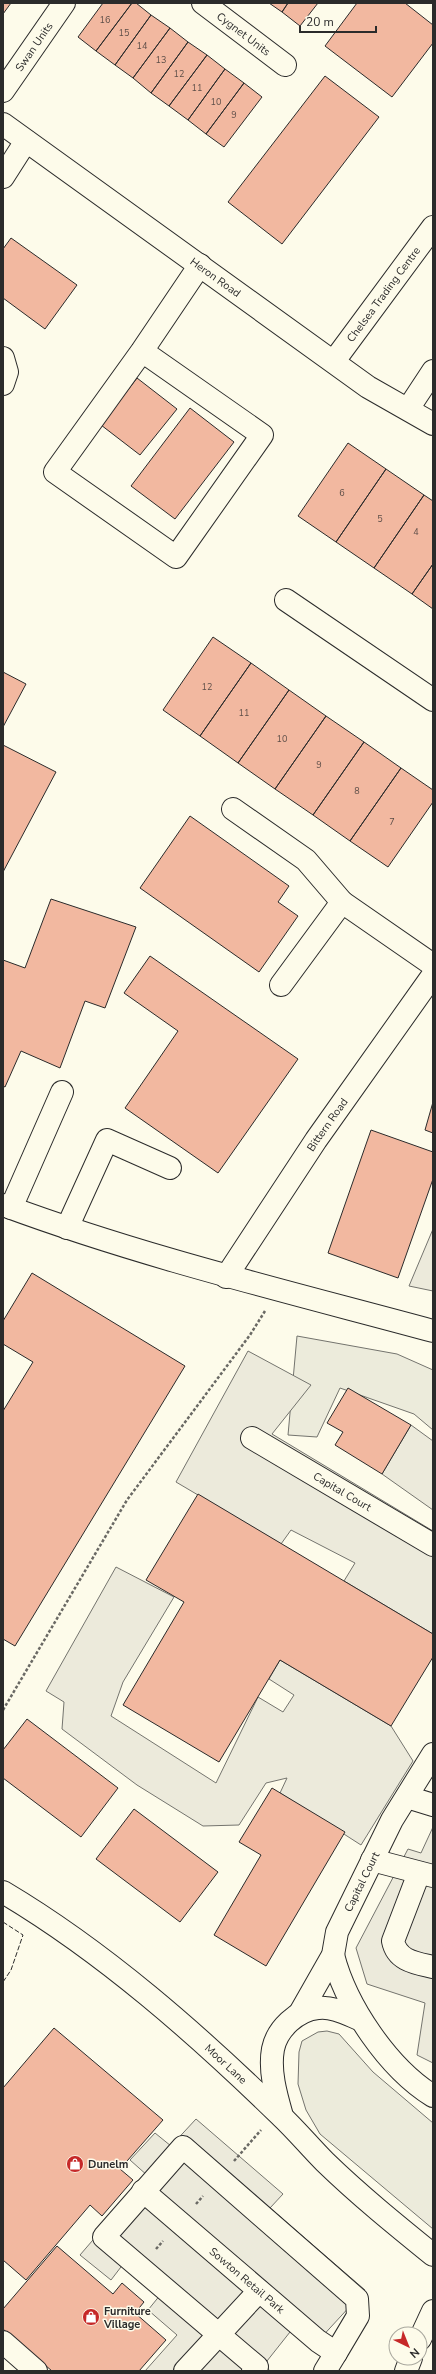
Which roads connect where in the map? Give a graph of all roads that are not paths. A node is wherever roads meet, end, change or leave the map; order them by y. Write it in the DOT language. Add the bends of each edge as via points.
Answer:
graph roads {
  1 [pos="64,3"];
  2 [pos="203,3"];
  3 [pos="285,65"];
  4 [pos="3,91"];
  5 [pos="3,124"];
  6 [pos="26,141"];
  7 [pos="3,177"];
  8 [pos="433,228"];
  9 [pos="200,265"];
  10 [pos="142,351"];
  11 [pos="3,358"];
  12 [pos="334,361"];
  13 [pos="433,371"];
  14 [pos="3,384"];
  15 [pos="408,409"];
  16 [pos="433,424"];
  17 [pos="286,600"];
  18 [pos="433,700"];
  19 [pos="233,809"];
  20 [pos="342,902"];
  21 [pos="433,965"];
  22 [pos="433,975"];
  23 [pos="281,985"];
  24 [pos="62,1092"];
  25 [pos="170,1168"];
  26 [pos="7,1207"];
  27 [pos="67,1228"];
  28 [pos="226,1277"];
  29 [pos="433,1331"];
  30 [pos="252,1438"];
  31 [pos="433,1545"];
  32 [pos="433,1754"];
  33 [pos="407,1797"];
  34 [pos="433,1805"];
  35 [pos="372,1860"];
  36 [pos="426,1875"];
  37 [pos="3,1892"];
  38 [pos="333,1955"];
  39 [pos="433,1967"];
  40 [pos="300,2013"];
  41 [pos="359,2019"];
  42 [pos="432,2089"];
  43 [pos="282,2116"];
  44 [pos="143,2191"];
  45 [pos="433,2255"];
  46 [pos="259,2291"];
  47 [pos="433,2311"];
  48 [pos="426,2326"];
  49 [pos="217,2334"];
  50 [pos="3,2342"];
  51 [pos="336,2353"];
  52 [pos="36,2371"];
  53 [pos="185,2371"];
  54 [pos="253,2371"];
  55 [pos="325,2371"];
  1 -- 4 [label="street, Swan Units"];
  2 -- 3 [label="street, Cygnet Units"];
  5 -- 6 [label="street, Heron Road"];
  6 -- 7 [label="street"];
  6 -- 9 [label="street, Heron Road"];
  8 -- 12 [label="street, Chelsea Trading Centre"];
  9 -- 10 [label="street"];
  9 -- 12 [label="street, Heron Road"];
  10 -- 10 [label="street" via="262,435 176,557 55,472"];
  11 -- 14 [label="street" via="7,372"];
  12 -- 15 [label="street, Heron Road" via="368,387"];
  13 -- 15 [label="street"];
  15 -- 16 [label="street, Heron Road"];
  17 -- 18 [label="street"];
  19 -- 20 [label="street" via="306,860"];
  20 -- 21 [label="street"];
  20 -- 23 [label="street"];
  22 -- 28 [label="street, Bittern Road" via="316,1140"];
  24 -- 26 [label="street"];
  25 -- 27 [label="street" via="107,1140"];
  26 -- 27 [label="street"];
  27 -- 28 [label="street"];
  28 -- 29 [label="street"];
  30 -- 31 [label="street, Capital Court"];
  32 -- 33 [label="street, Capital Court"];
  33 -- 34 [label="street"];
  33 -- 35 [label="street, Capital Court"];
  35 -- 36 [label="street"];
  35 -- 38 [label="street, Capital Court" via="337,1932"];
  36 -- 39 [label="street" via="393,1941 395,1950 401,1956 412,1962"];
  37 -- 43 [label="street, Moor Lane" via="132,1983"];
  38 -- 40 [label="street, Capital Court"];
  38 -- 41 [label="street" via="338,1976"];
  40 -- 41 [label="street" via="318,2008 338,2010"];
  40 -- 43 [label="street" via="282,2027 273,2049 274,2087"];
  41 -- 42 [label="street" via="418,2087"];
  43 -- 45 [label="street, Moor Lane" via="325,2162"];
  44 -- 46 [label="street, Sowton Retail Park"];
  44 -- 49 [label="street" via="104,2237"];
  44 -- 51 [label="street" via="183,2147 357,2299 358,2316"];
  46 -- 49 [label="street"];
  46 -- 51 [label="street, Sowton Retail Park"];
  47 -- 48 [label="street"];
  49 -- 53 [label="street"];
  49 -- 54 [label="street" via="257,2367"];
  50 -- 52 [label="street"];
  51 -- 55 [label="street"];
}
